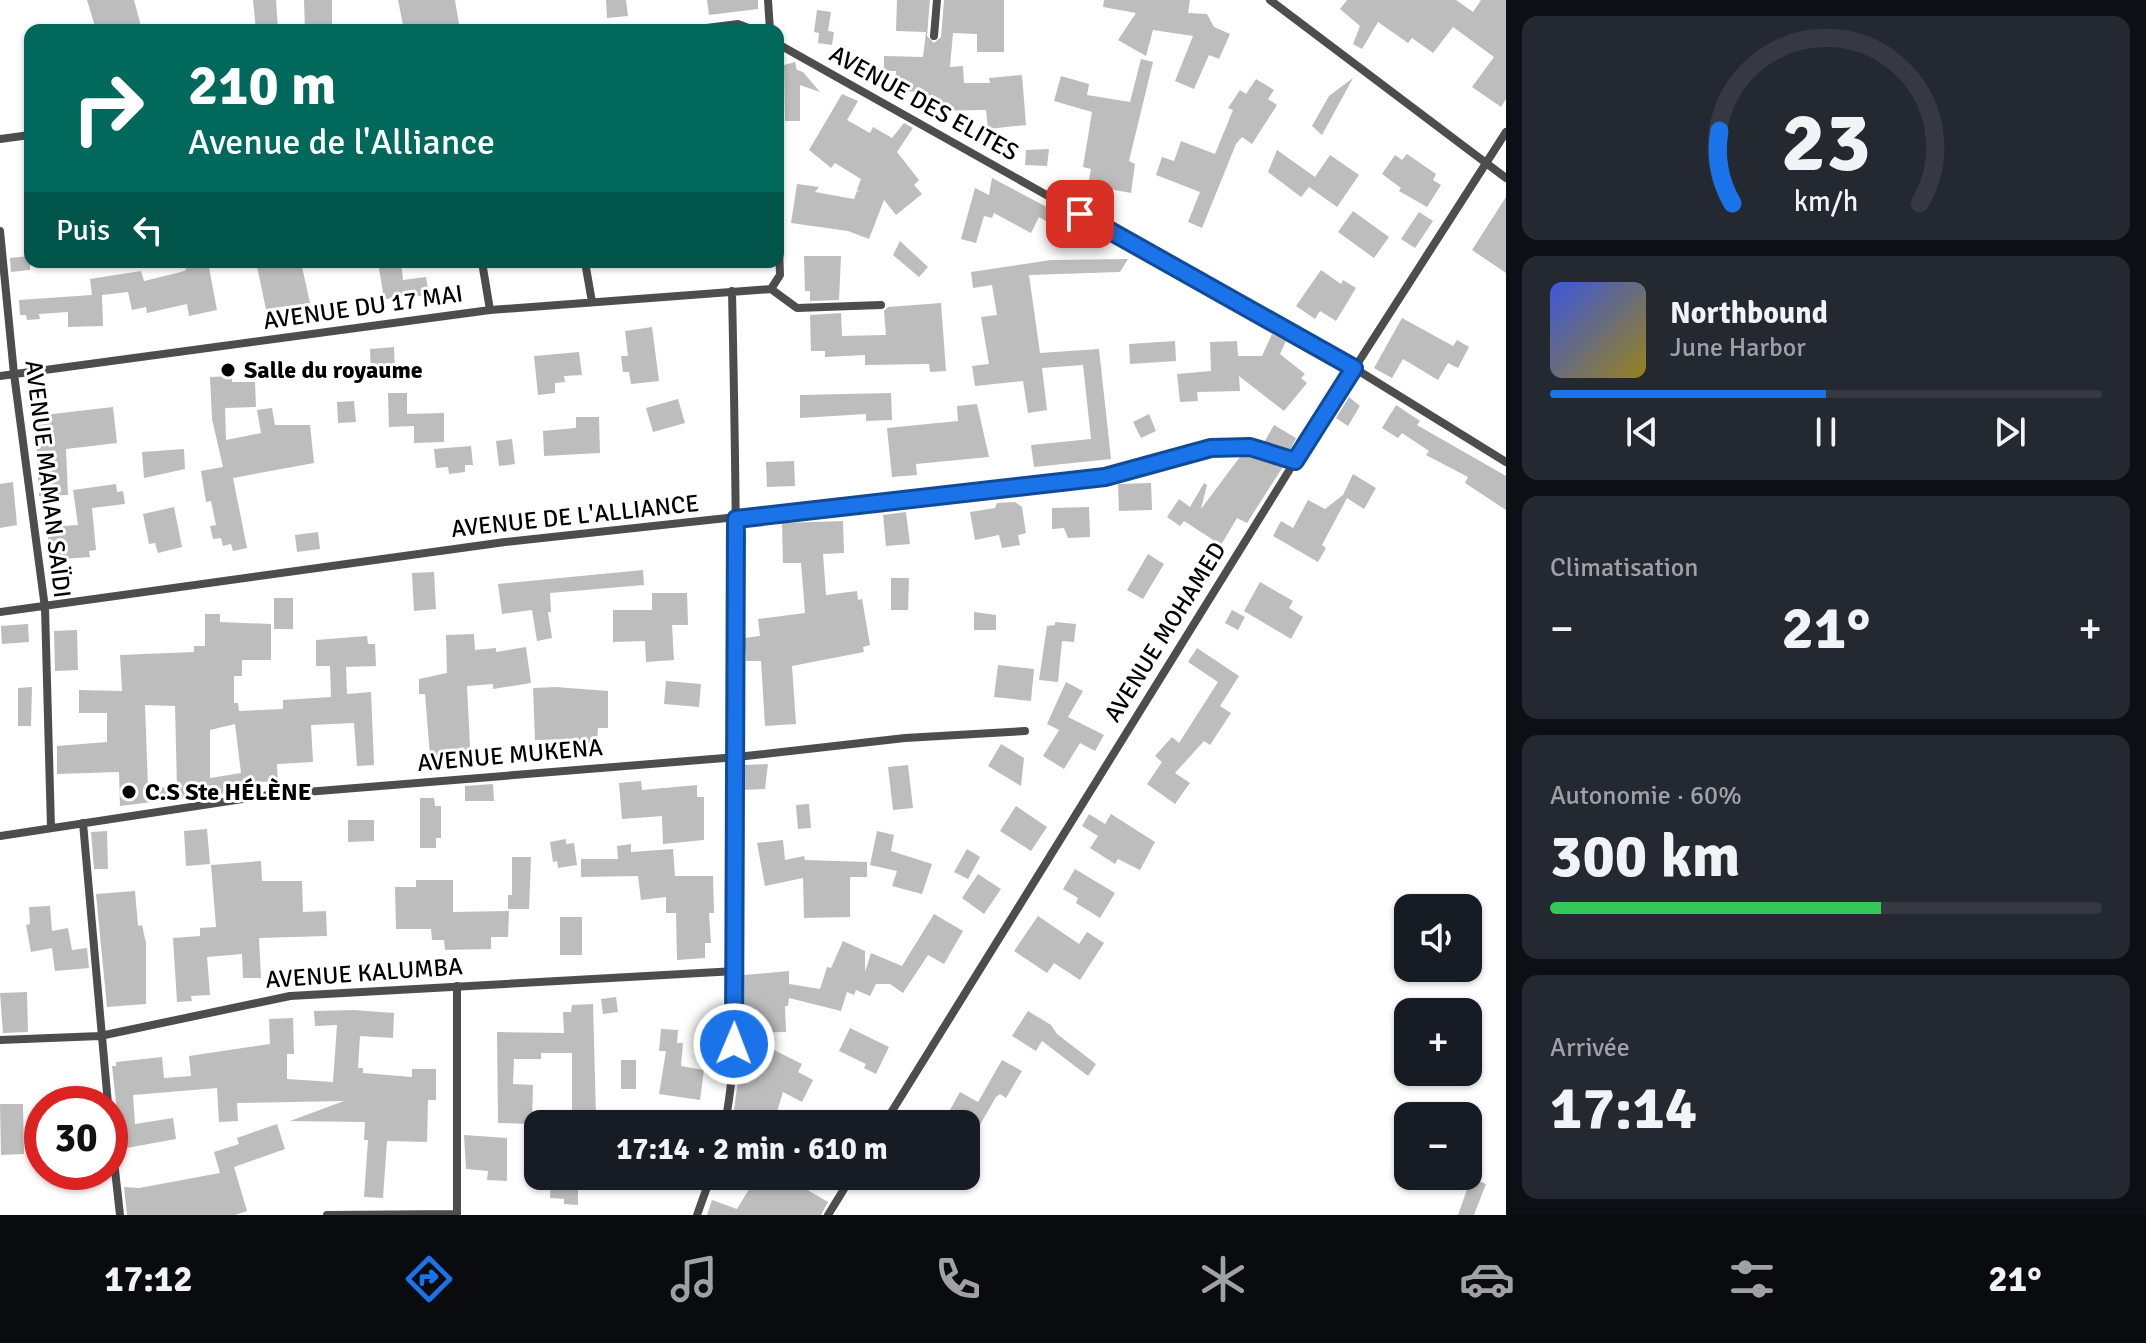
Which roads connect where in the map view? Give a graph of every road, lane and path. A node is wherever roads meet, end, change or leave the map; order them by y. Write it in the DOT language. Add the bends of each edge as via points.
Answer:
graph roads {
  1 [pos="768,0"];
  2 [pos="937,0"];
  3 [pos="1270,0"];
  4 [pos="770,24"];
  5 [pos="934,36"];
  6 [pos="784,47"];
  7 [pos="1506,132"];
  8 [pos="24,136"];
  9 [pos="0,139"];
  10 [pos="1486,164"];
  11 [pos="1506,178"];
  12 [pos="0,231"];
  13 [pos="483,268"];
  14 [pos="586,268"];
  15 [pos="780,268"];
  16 [pos="771,289"];
  17 [pos="732,291"];
  18 [pos="592,302"];
  19 [pos="881,305"];
  20 [pos="490,310"];
  21 [pos="1354,368"];
  22 [pos="14,374"];
  23 [pos="0,376"];
  24 [pos="1295,461"];
  25 [pos="1506,462"];
  26 [pos="736,519"];
  27 [pos="45,608"];
  28 [pos="0,612"];
  29 [pos="1025,731"];
  30 [pos="737,757"];
  31 [pos="83,823"];
  32 [pos="51,828"];
  33 [pos="0,836"];
  34 [pos="736,971"];
  35 [pos="457,986"];
  36 [pos="100,1036"];
  37 [pos="0,1040"];
  38 [pos="106,1086"];
  39 [pos="727,1110"];
  40 [pos="893,1110"];
  41 [pos="117,1190"];
  42 [pos="706,1190"];
  43 [pos="843,1190"];
  44 [pos="120,1215"];
  45 [pos="327,1215"];
  46 [pos="457,1215"];
  47 [pos="697,1215"];
  48 [pos="828,1215"];
  1 -- 4 [label="street"];
  2 -- 5 [label="street"];
  3 -- 10 [label="street"];
  6 -- 21 [label="street, AVENUE DES ELITES"];
  7 -- 10 [label="street, AVENUE MOHAMED"];
  8 -- 9 [label="street"];
  10 -- 11 [label="street"];
  10 -- 21 [label="street, AVENUE MOHAMED"];
  12 -- 22 [label="street, AVENUE MAMAN SAÏDI"];
  13 -- 20 [label="street"];
  14 -- 18 [label="street"];
  15 -- 16 [label="street"];
  16 -- 17 [label="street, AVENUE DU 17 MAI"];
  16 -- 19 [label="street" via="797,308"];
  17 -- 18 [label="street, AVENUE DU 17 MAI"];
  17 -- 26 [label="street"];
  18 -- 20 [label="street, AVENUE DU 17 MAI"];
  20 -- 22 [label="street, AVENUE DU 17 MAI"];
  21 -- 24 [label="street, AVENUE MOHAMED"];
  21 -- 25 [label="street, AVENUE DES ELITES"];
  22 -- 23 [label="street, AVENUE DU 17 MAI"];
  22 -- 27 [label="street, AVENUE MAMAN SAÏDI"];
  24 -- 26 [label="street, AVENUE DE L'ALLIANCE" via="1250,447 1211,448 1105,477"];
  24 -- 40 [label="street, AVENUE MOHAMED"];
  26 -- 27 [label="street, AVENUE DE L'ALLIANCE" via="505,542"];
  26 -- 30 [label="street"];
  27 -- 28 [label="street, AVENUE DE L'ALLIANCE"];
  27 -- 32 [label="street, AVENUE MAMAN SAÏDI"];
  29 -- 30 [label="street, AVENUE MUKENA"];
  30 -- 31 [label="street, AVENUE MUKENA" via="269,795"];
  30 -- 34 [label="street"];
  31 -- 32 [label="street, AVENUE MUKENA"];
  31 -- 36 [label="street"];
  32 -- 33 [label="street, AVENUE MUKENA"];
  34 -- 35 [label="street, AVENUE KALUMBA"];
  34 -- 39 [label="street"];
  35 -- 36 [label="street, AVENUE KALUMBA" via="274,998"];
  35 -- 46 [label="street"];
  36 -- 37 [label="street, AVENUE KALUMBA"];
  36 -- 38 [label="street"];
  41 -- 44 [label="street"];
  42 -- 47 [label="street"];
  43 -- 48 [label="street"];
  45 -- 46 [label="street"];
}
